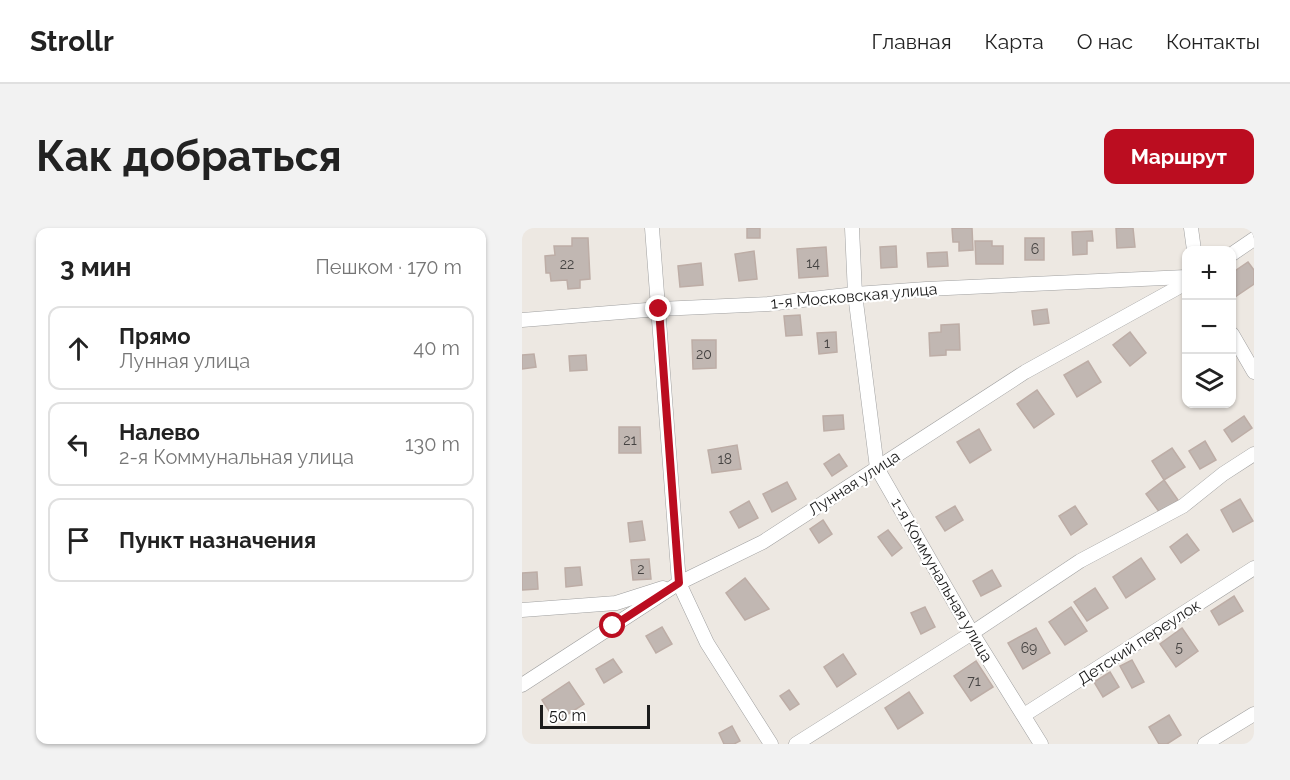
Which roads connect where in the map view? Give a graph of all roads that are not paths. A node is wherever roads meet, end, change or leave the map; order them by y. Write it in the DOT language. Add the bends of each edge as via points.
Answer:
graph roads {
  1 [pos="652,228"];
  2 [pos="852,228"];
  3 [pos="1191,228"];
  4 [pos="1254,239"];
  5 [pos="1193,246"];
  6 [pos="1236,251"];
  7 [pos="1182,277"];
  8 [pos="1182,285"];
  9 [pos="855,294"];
  10 [pos="659,309"];
  11 [pos="522,320"];
  12 [pos="1236,341"];
  13 [pos="1254,372"];
  14 [pos="1254,454"];
  15 [pos="877,468"];
  16 [pos="1254,568"];
  17 [pos="679,583"];
  18 [pos="522,610"];
  19 [pos="972,633"];
  20 [pos="522,685"];
  21 [pos="1254,714"];
  22 [pos="1024,715"];
  23 [pos="771,744"];
  24 [pos="796,744"];
  25 [pos="1041,744"];
  26 [pos="1205,744"];
  1 -- 10 [label="street"];
  2 -- 9 [label="street, 1-я Коммунальная улица"];
  3 -- 5 [label="street"];
  4 -- 6 [label="street"];
  7 -- 9 [label="street, 1-я Московская улица"];
  8 -- 15 [label="street, Лунная улица" via="1025,372"];
  9 -- 10 [label="street, 1-я Московская улица" via="768,304"];
  9 -- 15 [label="street, 1-я Коммунальная улица"];
  10 -- 11 [label="street, 1-я Московская улица"];
  10 -- 17 [label="street"];
  12 -- 13 [label="street"];
  14 -- 19 [label="street" via="1183,506 1080,561"];
  15 -- 17 [label="street, Лунная улица" via="763,542"];
  15 -- 19 [label="street, 1-я Коммунальная улица"];
  16 -- 22 [label="street, Детский переулок"];
  17 -- 18 [label="street" via="616,603"];
  17 -- 20 [label="street, Лунная улица"];
  17 -- 23 [label="street" via="707,643"];
  19 -- 22 [label="street, 1-я Коммунальная улица"];
  19 -- 24 [label="street"];
  21 -- 26 [label="street"];
  22 -- 25 [label="street, 1-я Коммунальная улица"];
}
